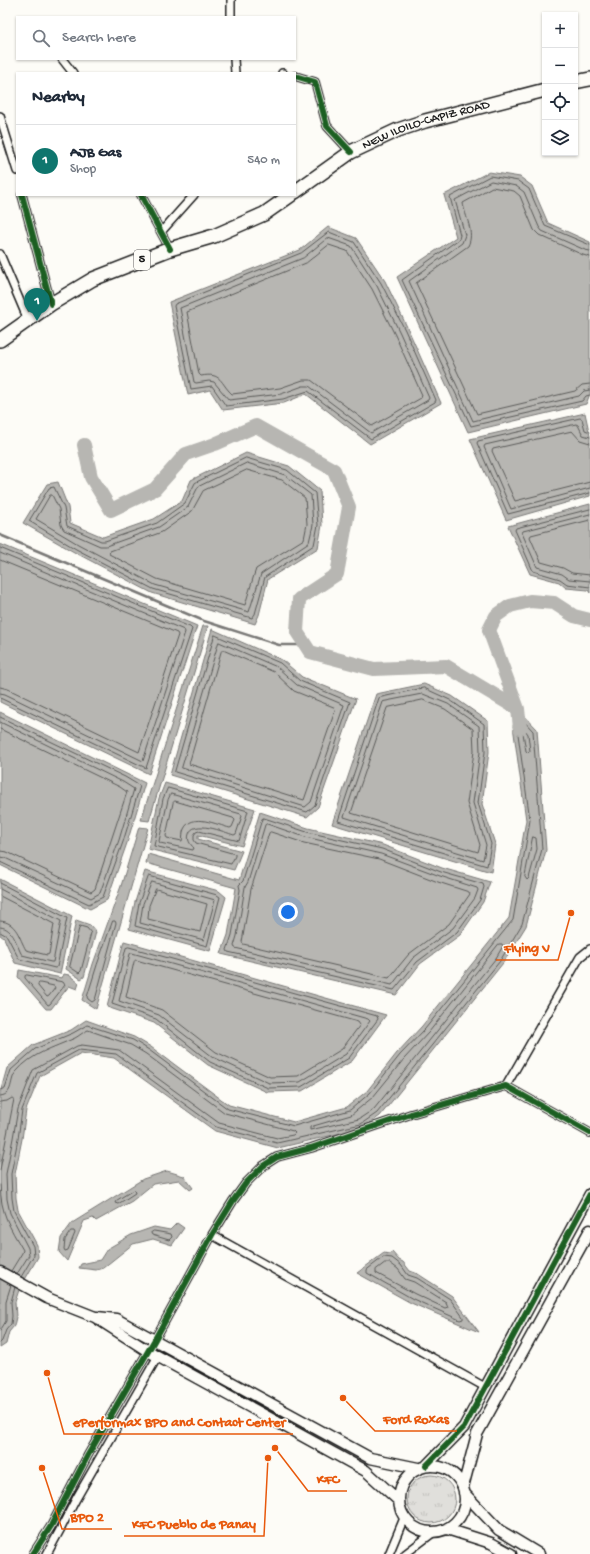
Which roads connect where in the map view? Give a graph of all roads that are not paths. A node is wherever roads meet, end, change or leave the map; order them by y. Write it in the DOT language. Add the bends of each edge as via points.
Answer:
graph roads {
  1 [pos="231,0"];
  2 [pos="231,16"];
  3 [pos="63,60"];
  4 [pos="234,60"];
  5 [pos="72,72"];
  6 [pos="235,72"];
  7 [pos="296,76"];
  8 [pos="590,80"];
  9 [pos="578,82"];
  10 [pos="542,91"];
  11 [pos="0,116"];
  12 [pos="351,152"];
  13 [pos="16,168"];
  14 [pos="296,191"];
  15 [pos="22,196"];
  16 [pos="142,196"];
  17 [pos="193,196"];
  18 [pos="290,196"];
  19 [pos="161,232"];
  20 [pos="170,249"];
  21 [pos="0,254"];
  22 [pos="51,304"];
  23 [pos="28,320"];
  24 [pos="0,340"];
  25 [pos="590,949"];
  26 [pos="506,1086"];
  27 [pos="590,1133"];
  28 [pos="590,1194"];
  29 [pos="590,1230"];
  30 [pos="212,1235"];
  31 [pos="0,1272"];
  32 [pos="95,1317"];
  33 [pos="154,1341"];
  34 [pos="148,1351"];
  35 [pos="158,1356"];
  36 [pos="485,1387"];
  37 [pos="88,1455"];
  38 [pos="98,1460"];
  39 [pos="422,1467"];
  40 [pos="464,1490"];
  41 [pos="68,1494"];
  42 [pos="76,1499"];
  43 [pos="398,1500"];
  44 [pos="404,1518"];
  45 [pos="51,1526"];
  46 [pos="447,1528"];
  47 [pos="60,1530"];
  48 [pos="434,1532"];
  49 [pos="34,1554"];
  50 [pos="46,1554"];
  51 [pos="389,1554"];
  52 [pos="406,1554"];
  53 [pos="512,1554"];
  54 [pos="539,1554"];
  1 -- 2 [label="street"];
  3 -- 5 [label="street"];
  4 -- 6 [label="street"];
  7 -- 12 [label="street" via="315,82 327,126"];
  8 -- 9 [label="highway"];
  10 -- 12 [label="highway, NEW ILOILO-CAPIZ ROAD" via="425,121 398,130"];
  11 -- 13 [label="street"];
  12 -- 14 [label="highway, NEW ILOILO-CAPIZ ROAD"];
  15 -- 22 [label="street"];
  16 -- 19 [label="street"];
  17 -- 19 [label="street"];
  18 -- 20 [label="highway, 5" via="264,214 207,238"];
  19 -- 20 [label="street"];
  20 -- 22 [label="highway, 5" via="93,279"];
  21 -- 23 [label="street"];
  22 -- 23 [label="highway, 5"];
  23 -- 24 [label="highway, 5"];
  25 -- 26 [label="street" via="580,958"];
  26 -- 27 [label="street"];
  26 -- 30 [label="street" via="278,1157 263,1166 246,1183"];
  28 -- 36 [label="main road"];
  29 -- 40 [label="main road" via="477,1434"];
  30 -- 33 [label="street"];
  30 -- 36 [label="street"];
  31 -- 32 [label="main road" via="47,1298"];
  32 -- 33 [label="main road" via="116,1319"];
  32 -- 34 [label="main road"];
  33 -- 34 [label="street"];
  33 -- 39 [label="main road" via="370,1458"];
  34 -- 35 [label="main road"];
  34 -- 37 [label="street"];
  35 -- 38 [label="street"];
  35 -- 43 [label="main road" via="366,1471"];
  36 -- 39 [label="main road" via="464,1427"];
  37 -- 38 [label="street"];
  37 -- 41 [label="street"];
  38 -- 42 [label="street"];
  39 -- 40 [label="main road" via="438,1466 449,1470 457,1477"];
  39 -- 43 [label="main road" via="412,1471 403,1481"];
  40 -- 46 [label="main road" via="465,1504 462,1514"];
  40 -- 54 [label="main road" via="500,1530"];
  41 -- 42 [label="street"];
  41 -- 45 [label="street"];
  42 -- 47 [label="street"];
  43 -- 44 [label="main road"];
  44 -- 48 [label="main road" via="416,1529"];
  44 -- 51 [label="street"];
  45 -- 47 [label="street"];
  45 -- 49 [label="street"];
  46 -- 48 [label="main road"];
  46 -- 53 [label="main road" via="491,1543"];
  47 -- 50 [label="street"];
  48 -- 52 [label="street"];
}
